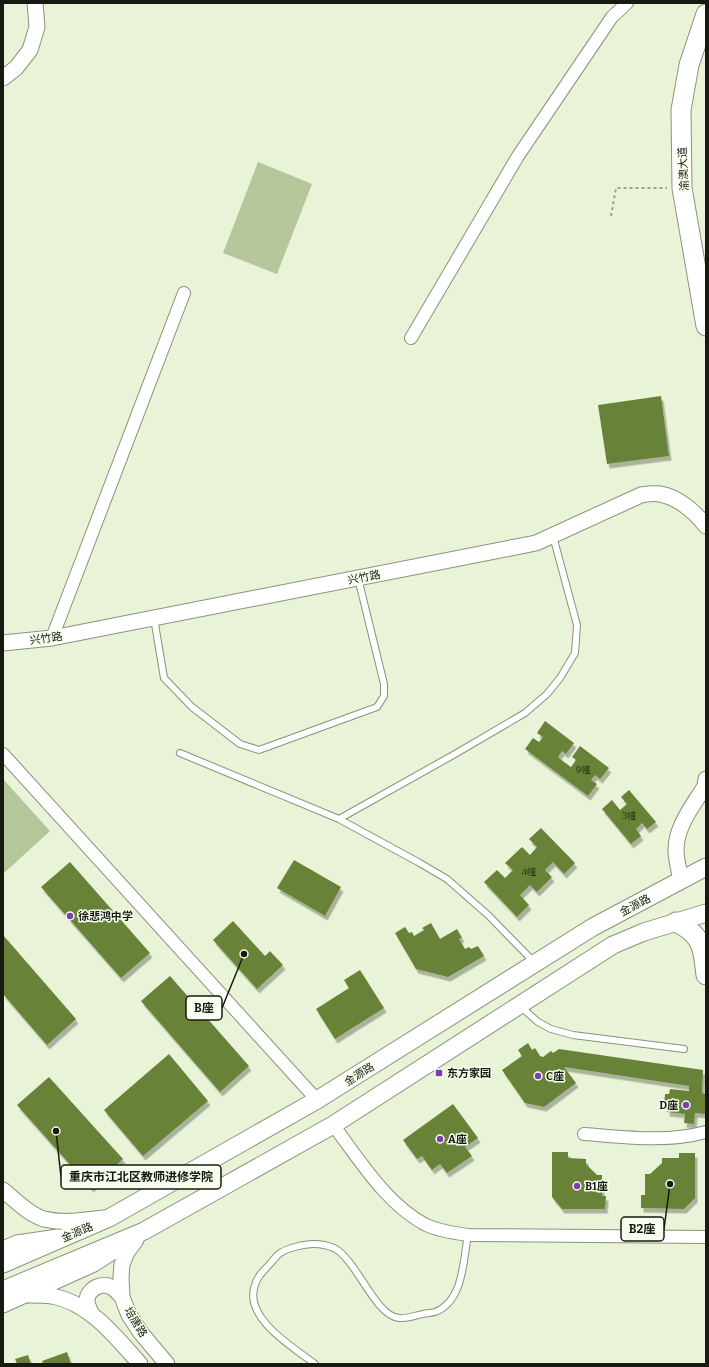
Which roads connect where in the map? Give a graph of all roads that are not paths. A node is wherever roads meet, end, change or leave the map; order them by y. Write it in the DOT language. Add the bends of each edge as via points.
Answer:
graph roads {
  1 [pos="35,3"];
  2 [pos="627,3"];
  3 [pos="706,14"];
  4 [pos="3,78"];
  5 [pos="184,294"];
  6 [pos="706,326"];
  7 [pos="411,338"];
  8 [pos="706,526"];
  9 [pos="553,536"];
  10 [pos="358,578"];
  11 [pos="154,618"];
  12 [pos="52,638"];
  13 [pos="3,643"];
  14 [pos="180,752"];
  15 [pos="3,754"];
  16 [pos="706,779"];
  17 [pos="340,819"];
  18 [pos="706,867"];
  19 [pos="681,880"];
  20 [pos="706,913"];
  21 [pos="676,922"];
  22 [pos="593,927"];
  23 [pos="595,956"];
  24 [pos="535,963"];
  25 [pos="706,976"];
  26 [pos="519,1005"];
  27 [pos="684,1049"];
  28 [pos="317,1100"];
  29 [pos="333,1125"];
  30 [pos="706,1132"];
  31 [pos="584,1134"];
  32 [pos="3,1190"];
  33 [pos="109,1218"];
  34 [pos="144,1231"];
  35 [pos="71,1234"];
  36 [pos="468,1235"];
  37 [pos="706,1237"];
  38 [pos="3,1249"];
  39 [pos="3,1264"];
  40 [pos="3,1290"];
  41 [pos="28,1295"];
  42 [pos="122,1297"];
  43 [pos="3,1305"];
  44 [pos="91,1314"];
  45 [pos="140,1364"];
  46 [pos="167,1364"];
  47 [pos="315,1364"];
  1 -- 4 [label="street" via="37,27 30,50 16,68"];
  2 -- 7 [label="street" via="612,17 518,156"];
  3 -- 6 [label="main road, 渝澳大道" via="689,66 681,110 682,188"];
  5 -- 12 [label="street"];
  8 -- 9 [label="street, 兴竹路" via="672,497 659,493 641,495"];
  9 -- 10 [label="street, 兴竹路" via="536,543"];
  9 -- 17 [label="lane" via="577,625 575,653 548,694 525,713"];
  10 -- 11 [label="street, 兴竹路"];
  10 -- 11 [label="lane" via="384,684 384,696 377,707 259,750 240,744 192,707 164,678"];
  11 -- 12 [label="street, 兴竹路"];
  12 -- 13 [label="street, 兴竹路"];
  14 -- 17 [label="lane"];
  15 -- 28 [label="street"];
  16 -- 19 [label="street" via="705,786 682,824 677,839 676,852"];
  17 -- 24 [label="lane" via="447,879 488,915"];
  18 -- 19 [label="main road, 金源路"];
  19 -- 22 [label="main road, 金源路"];
  20 -- 21 [label="main road"];
  21 -- 23 [label="main road" via="613,945"];
  21 -- 25 [label="main road" via="691,931 698,940 703,953"];
  22 -- 23 [label="main road" via="603,928 610,936 606,945"];
  22 -- 24 [label="main road, 金源路"];
  23 -- 26 [label="main road"];
  24 -- 28 [label="main road, 金源路"];
  26 -- 27 [label="lane" via="538,1022 573,1035"];
  26 -- 29 [label="main road"];
  28 -- 33 [label="main road, 金源路"];
  29 -- 34 [label="main road"];
  29 -- 36 [label="street" via="377,1182 410,1215 447,1232"];
  30 -- 31 [label="street" via="655,1139"];
  32 -- 33 [label="street" via="26,1209 43,1218 62,1222"];
  33 -- 35 [label="main road, 金源路"];
  34 -- 40 [label="main road"];
  34 -- 41 [label="street" via="94,1264"];
  34 -- 42 [label="street, 培唐路" via="127,1252 122,1264"];
  35 -- 38 [label="street" via="17,1243"];
  35 -- 39 [label="main road, 金源路"];
  36 -- 37 [label="street"];
  36 -- 47 [label="lane" via="460,1280 453,1298 434,1312 406,1318 388,1314 346,1259 334,1248 314,1244 302,1245 280,1253 258,1277 254,1286 253,1301 269,1328"];
  41 -- 43 [label="street"];
  41 -- 44 [label="street, 培唐路" via="64,1299"];
  42 -- 44 [label="street" via="112,1287 103,1285 95,1288 88,1294 87,1303"];
  42 -- 46 [label="street, 培唐路" via="129,1315 141,1333"];
  44 -- 45 [label="street, 培唐路"];
}
